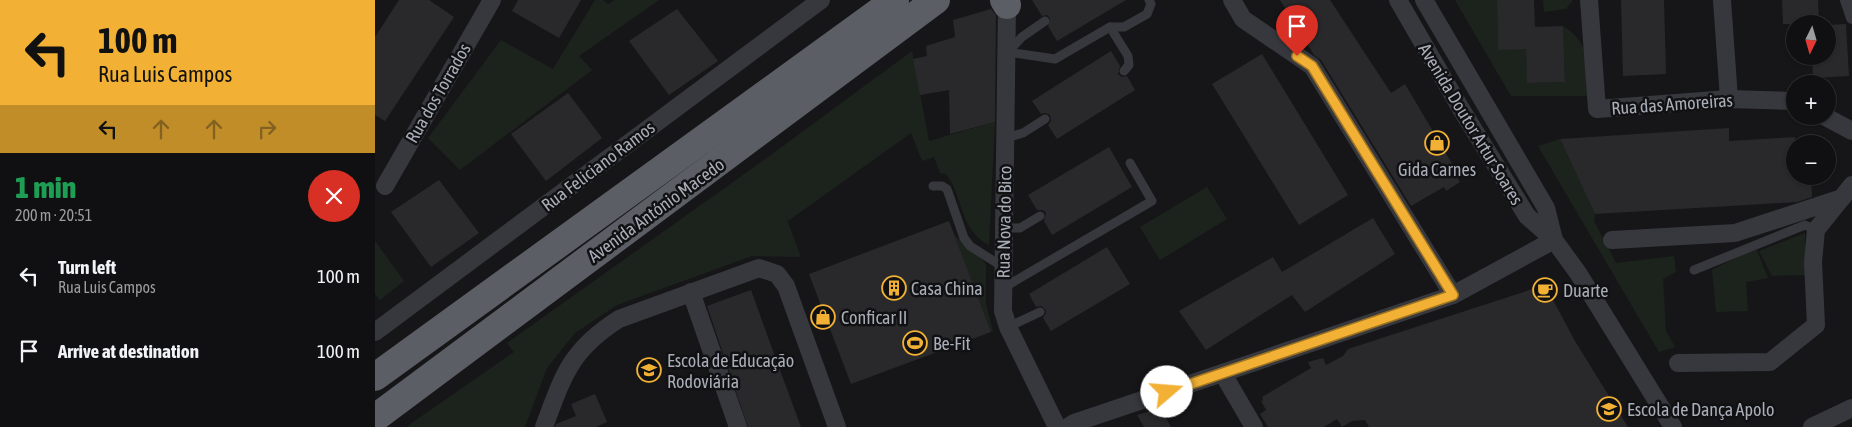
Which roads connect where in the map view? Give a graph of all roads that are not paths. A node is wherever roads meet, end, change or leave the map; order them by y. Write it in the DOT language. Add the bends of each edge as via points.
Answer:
graph roads {
  1 [pos="492,0"];
  2 [pos="821,0"];
  3 [pos="895,0"];
  4 [pos="937,0"];
  5 [pos="1149,0"];
  6 [pos="1232,0"];
  7 [pos="1398,0"];
  8 [pos="1424,0"];
  9 [pos="1589,0"];
  10 [pos="1722,0"];
  11 [pos="1846,0"];
  12 [pos="1006,2"];
  13 [pos="1852,18"];
  14 [pos="1045,21"];
  15 [pos="1110,27"];
  16 [pos="1008,52"];
  17 [pos="1124,71"];
  18 [pos="1729,99"];
  19 [pos="1786,101"];
  20 [pos="1045,119"];
  21 [pos="1836,122"];
  22 [pos="1852,131"];
  23 [pos="1006,138"];
  24 [pos="1130,164"];
  25 [pos="385,186"];
  26 [pos="933,186"];
  27 [pos="1847,191"];
  28 [pos="1040,216"];
  29 [pos="1004,228"];
  30 [pos="1816,230"];
  31 [pos="1554,240"];
  32 [pos="1612,240"];
  33 [pos="1003,267"];
  34 [pos="1693,270"];
  35 [pos="1003,288"];
  36 [pos="691,292"];
  37 [pos="1453,295"];
  38 [pos="1040,312"];
  39 [pos="1008,327"];
  40 [pos="375,332"];
  41 [pos="1678,364"];
  42 [pos="1223,374"];
  43 [pos="375,378"];
  44 [pos="1852,408"];
  45 [pos="375,418"];
  46 [pos="544,427"];
  47 [pos="738,427"];
  48 [pos="837,427"];
  49 [pos="1057,427"];
  50 [pos="1068,427"];
  51 [pos="1254,427"];
  52 [pos="1673,427"];
  53 [pos="1812,427"];
  1 -- 25 [label="street, Rua dos Torrados"];
  2 -- 40 [label="street, Rua Feliciano Ramos"];
  3 -- 43 [label="highway, Avenida António Macedo"];
  4 -- 45 [label="highway, Avenida António Macedo"];
  5 -- 15 [label="lane" via="1151,4 1147,14 1124,27"];
  6 -- 37 [label="street" via="1243,19 1312,66"];
  7 -- 31 [label="street, Avenida Doutor Artur Soares" via="1527,216"];
  8 -- 31 [label="street, Avenida Doutor Artur Soares" via="1546,208"];
  9 -- 18 [label="street, Rua das Amoreiras" via="1597,109"];
  10 -- 18 [label="street"];
  11 -- 13 [label="street"];
  12 -- 16 [label="street, Rua Nova do Bico"];
  14 -- 16 [label="lane"];
  15 -- 16 [label="lane" via="1055,59"];
  15 -- 17 [label="lane" via="1128,56 1129,65"];
  16 -- 23 [label="street, Rua Nova do Bico"];
  18 -- 19 [label="street, Rua das Amoreiras"];
  20 -- 23 [label="lane"];
  21 -- 22 [label="street"];
  23 -- 29 [label="street, Rua Nova do Bico"];
  24 -- 35 [label="lane" via="1152,201"];
  26 -- 33 [label="lane" via="947,189 964,238 970,246"];
  27 -- 30 [label="street"];
  27 -- 32 [label="street" via="1735,233"];
  28 -- 29 [label="lane" via="1020,228"];
  29 -- 33 [label="street, Rua Nova do Bico"];
  30 -- 34 [label="lane" via="1805,225"];
  30 -- 41 [label="street" via="1813,262 1816,325 1770,362"];
  31 -- 37 [label="street"];
  31 -- 52 [label="street, Avenida Doutor Artur Soares" via="1578,272"];
  33 -- 35 [label="street, Rua Nova do Bico"];
  35 -- 39 [label="street, Rua Nova do Bico" via="1003,312"];
  36 -- 46 [label="street" via="619,320 581,348 564,373"];
  36 -- 47 [label="street"];
  36 -- 48 [label="street" via="759,268 777,274 786,286"];
  37 -- 42 [label="street"];
  38 -- 39 [label="lane"];
  39 -- 49 [label="street, Rua Nova do Bico"];
  42 -- 50 [label="street"];
  42 -- 51 [label="street"];
  44 -- 53 [label="street"];
}
